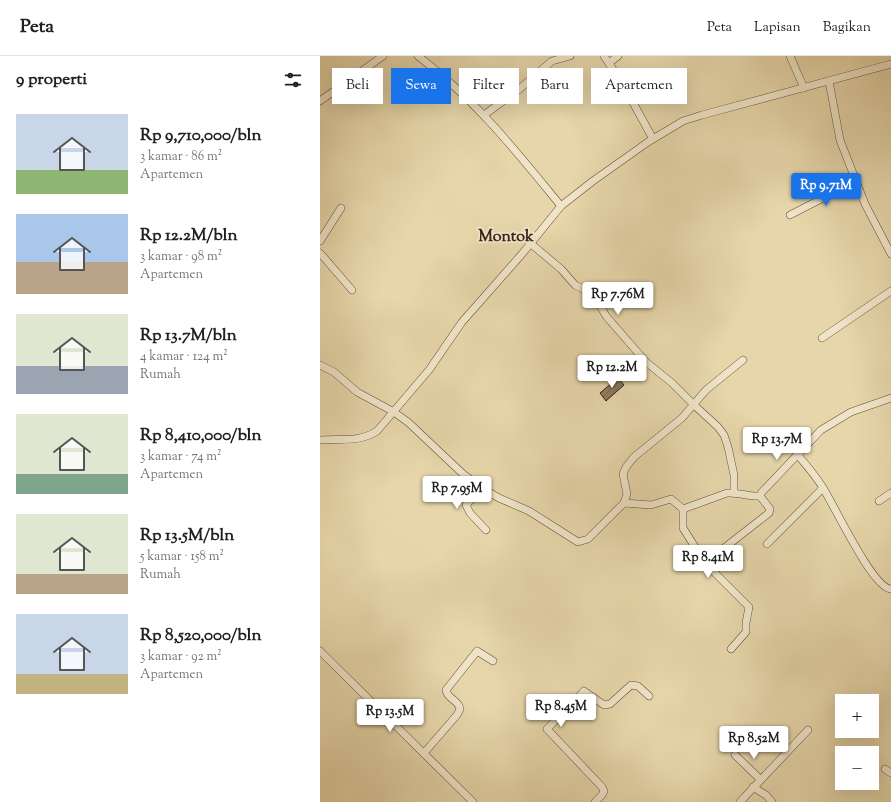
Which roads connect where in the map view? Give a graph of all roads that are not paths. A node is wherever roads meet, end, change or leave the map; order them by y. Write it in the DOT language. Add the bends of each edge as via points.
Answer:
graph roads {
  1 [pos="383,56"];
  2 [pos="418,56"];
  3 [pos="570,56"];
  4 [pos="604,56"];
  5 [pos="618,56"];
  6 [pos="790,56"];
  7 [pos="609,63"];
  8 [pos="891,64"];
  9 [pos="829,81"];
  10 [pos="804,88"];
  11 [pos="320,101"];
  12 [pos="484,114"];
  13 [pos="653,139"];
  14 [pos="856,184"];
  15 [pos="561,206"];
  16 [pos="341,208"];
  17 [pos="790,215"];
  18 [pos="320,241"];
  19 [pos="530,243"];
  20 [pos="320,253"];
  21 [pos="891,254"];
  22 [pos="352,290"];
  23 [pos="891,291"];
  24 [pos="822,338"];
  25 [pos="743,360"];
  26 [pos="320,365"];
  27 [pos="891,398"];
  28 [pos="694,405"];
  29 [pos="394,412"];
  30 [pos="320,440"];
  31 [pos="797,454"];
  32 [pos="482,488"];
  33 [pos="823,488"];
  34 [pos="734,492"];
  35 [pos="891,493"];
  36 [pos="760,496"];
  37 [pos="879,501"];
  38 [pos="624,503"];
  39 [pos="683,509"];
  40 [pos="486,530"];
  41 [pos="767,544"];
  42 [pos="705,563"];
  43 [pos="891,589"];
  44 [pos="731,649"];
  45 [pos="320,651"];
  46 [pos="493,661"];
  47 [pos="648,696"];
  48 [pos="808,730"];
  49 [pos="424,753"];
  50 [pos="735,754"];
  51 [pos="760,779"];
  52 [pos="753,787"];
  53 [pos="473,802"];
  54 [pos="595,802"];
  55 [pos="740,802"];
  56 [pos="772,802"];
  1 -- 11 [label="street"];
  2 -- 12 [label="street"];
  3 -- 12 [label="street" via="552,60 517,91"];
  4 -- 7 [label="street"];
  5 -- 7 [label="street"];
  6 -- 10 [label="street"];
  7 -- 13 [label="street"];
  8 -- 9 [label="street"];
  9 -- 10 [label="street"];
  9 -- 14 [label="street" via="840,140"];
  10 -- 13 [label="street" via="689,119"];
  12 -- 15 [label="street"];
  13 -- 15 [label="street"];
  14 -- 17 [label="street"];
  14 -- 21 [label="street"];
  15 -- 19 [label="street"];
  16 -- 18 [label="street"];
  19 -- 28 [label="street" via="561,269 575,286 591,293 606,316 646,362"];
  19 -- 29 [label="street" via="462,322 429,370"];
  20 -- 22 [label="street"];
  23 -- 24 [label="street"];
  25 -- 28 [label="street" via="706,390"];
  26 -- 29 [label="street" via="334,372 357,392"];
  27 -- 31 [label="street" via="834,421"];
  28 -- 34 [label="street" via="710,418 724,435 734,475"];
  28 -- 38 [label="street" via="626,467 623,474 627,494"];
  29 -- 30 [label="street" via="370,435 356,440"];
  29 -- 32 [label="street"];
  31 -- 33 [label="street"];
  31 -- 36 [label="street"];
  32 -- 38 [label="street" via="529,511 578,542 588,539"];
  32 -- 40 [label="street" via="466,505"];
  33 -- 41 [label="street"];
  33 -- 43 [label="street" via="856,548 883,586"];
  34 -- 36 [label="street" via="750,497"];
  34 -- 39 [label="street"];
  35 -- 37 [label="street"];
  36 -- 42 [label="street" via="770,509 769,513"];
  38 -- 39 [label="street" via="651,505 671,499"];
  39 -- 42 [label="street" via="683,528"];
  42 -- 44 [label="street" via="749,607 746,632"];
  45 -- 49 [label="street"];
  46 -- 49 [label="street" via="477,651 446,690 447,695 458,703 460,709"];
  47 -- 54 [label="street" via="638,686 631,685 607,705 584,691 547,729 547,732 602,786 604,791"];
  48 -- 51 [label="street"];
  49 -- 53 [label="street"];
  50 -- 51 [label="street"];
  51 -- 52 [label="street"];
  52 -- 55 [label="street"];
  52 -- 56 [label="street"];
}
